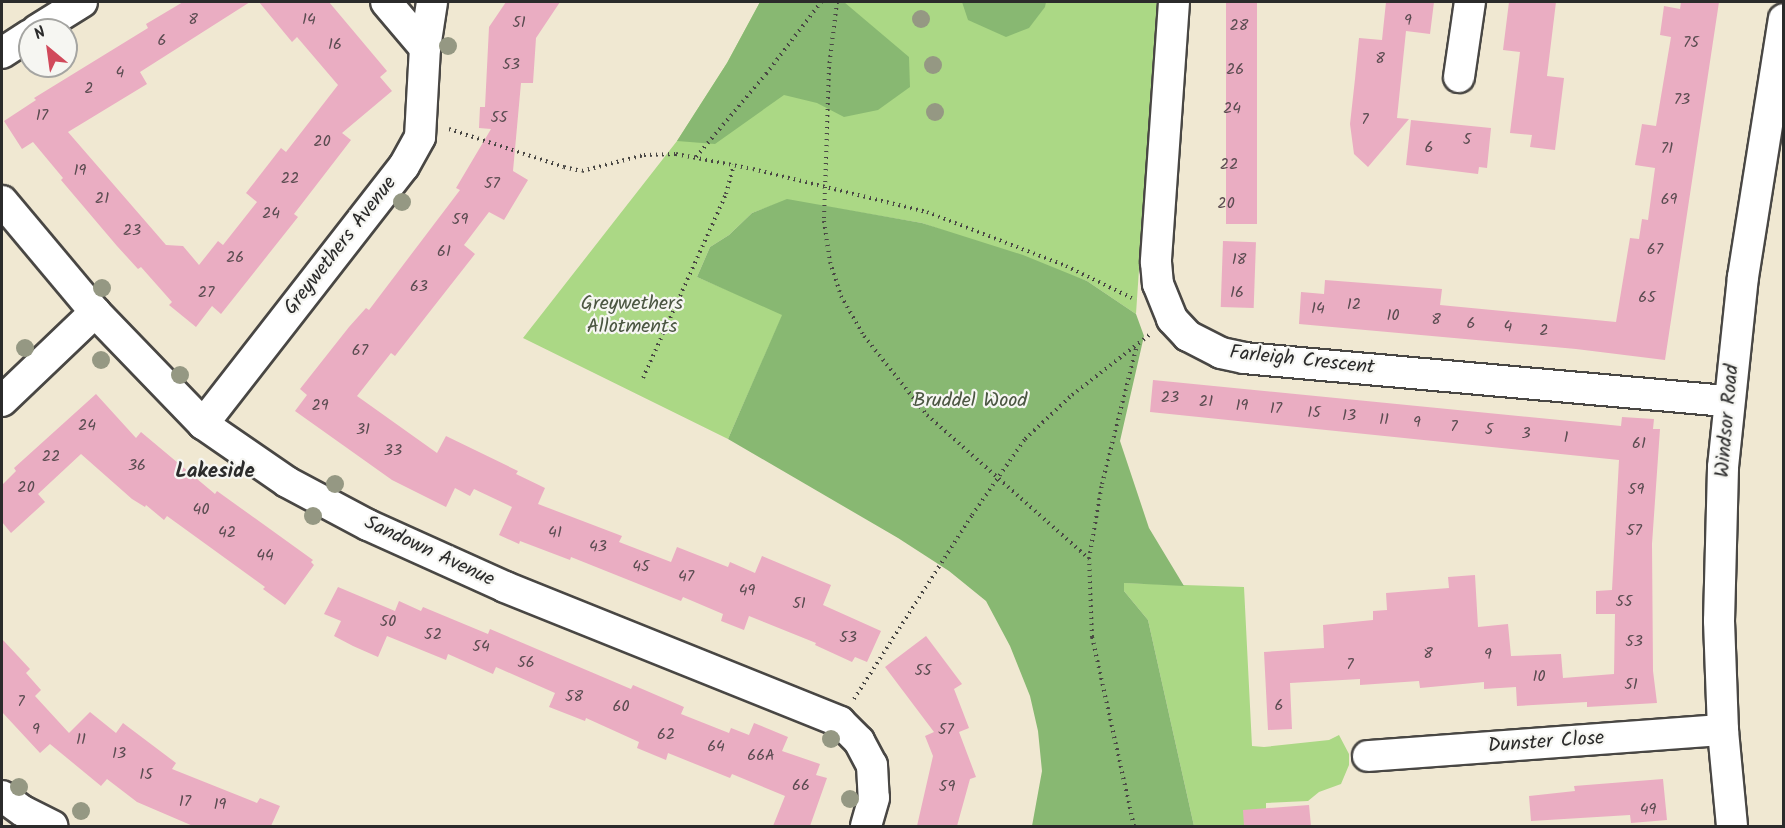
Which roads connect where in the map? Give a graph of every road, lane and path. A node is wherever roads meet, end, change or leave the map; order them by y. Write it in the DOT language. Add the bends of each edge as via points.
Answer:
graph roads {
  1 [pos="82,2"];
  2 [pos="386,2"];
  3 [pos="432,2"];
  4 [pos="821,2"];
  5 [pos="837,2"];
  6 [pos="1174,2"];
  7 [pos="1470,2"];
  8 [pos="57,18"];
  9 [pos="1784,19"];
  10 [pos="18,43"];
  11 [pos="424,48"];
  12 [pos="2,53"];
  13 [pos="1459,77"];
  14 [pos="422,119"];
  15 [pos="1774,147"];
  16 [pos="695,158"];
  17 [pos="734,165"];
  18 [pos="824,187"];
  19 [pos="2,201"];
  20 [pos="95,312"];
  21 [pos="1172,319"];
  22 [pos="643,378"];
  23 [pos="2,401"];
  24 [pos="1728,401"];
  25 [pos="202,424"];
  26 [pos="997,477"];
  27 [pos="1089,559"];
  28 [pos="840,722"];
  29 [pos="1723,730"];
  30 [pos="1368,756"];
  31 [pos="2,796"];
  32 [pos="52,826"];
  33 [pos="866,826"];
  34 [pos="1134,826"];
  35 [pos="1732,826"];
  1 -- 8 [label="street"];
  2 -- 11 [label="street"];
  3 -- 11 [label="street, Greywethers Avenue"];
  4 -- 16 [label="path"];
  5 -- 18 [label="path" via="829,67"];
  6 -- 21 [label="street, Farleigh Crescent" via="1156,262 1158,284"];
  7 -- 13 [label="street"];
  9 -- 15 [label="street, Windsor Road"];
  10 -- 12 [label="street"];
  11 -- 14 [label="street, Greywethers Avenue"];
  14 -- 16 [label="path" via="582,171 644,155"];
  14 -- 25 [label="street, Greywethers Avenue" via="420,137 404,166"];
  15 -- 24 [label="street, Windsor Road" via="1743,277"];
  16 -- 17 [label="path"];
  17 -- 18 [label="path"];
  17 -- 22 [label="path" via="726,194"];
  18 -- 21 [label="path" via="927,212 1066,266"];
  18 -- 26 [label="path" via="830,262 841,296 864,336 927,415"];
  19 -- 20 [label="street, Sandown Avenue"];
  20 -- 23 [label="street"];
  20 -- 25 [label="street, Sandown Avenue"];
  21 -- 24 [label="street, Farleigh Crescent" via="1203,346 1244,358"];
  24 -- 29 [label="street, Windsor Road" via="1719,534"];
  25 -- 28 [label="street, Sandown Avenue" via="287,482 368,525 577,616"];
  26 -- 27 [label="path"];
  26 -- 27 [label="path" via="1025,439 1072,395 1137,344 1102,484"];
  26 -- 28 [label="path"];
  27 -- 34 [label="path" via="1092,637"];
  28 -- 33 [label="street, Sandown Avenue" via="859,741 872,765 874,798"];
  29 -- 30 [label="street, Dunster Close"];
  29 -- 35 [label="street, Windsor Road"];
  31 -- 32 [label="street"];
}
